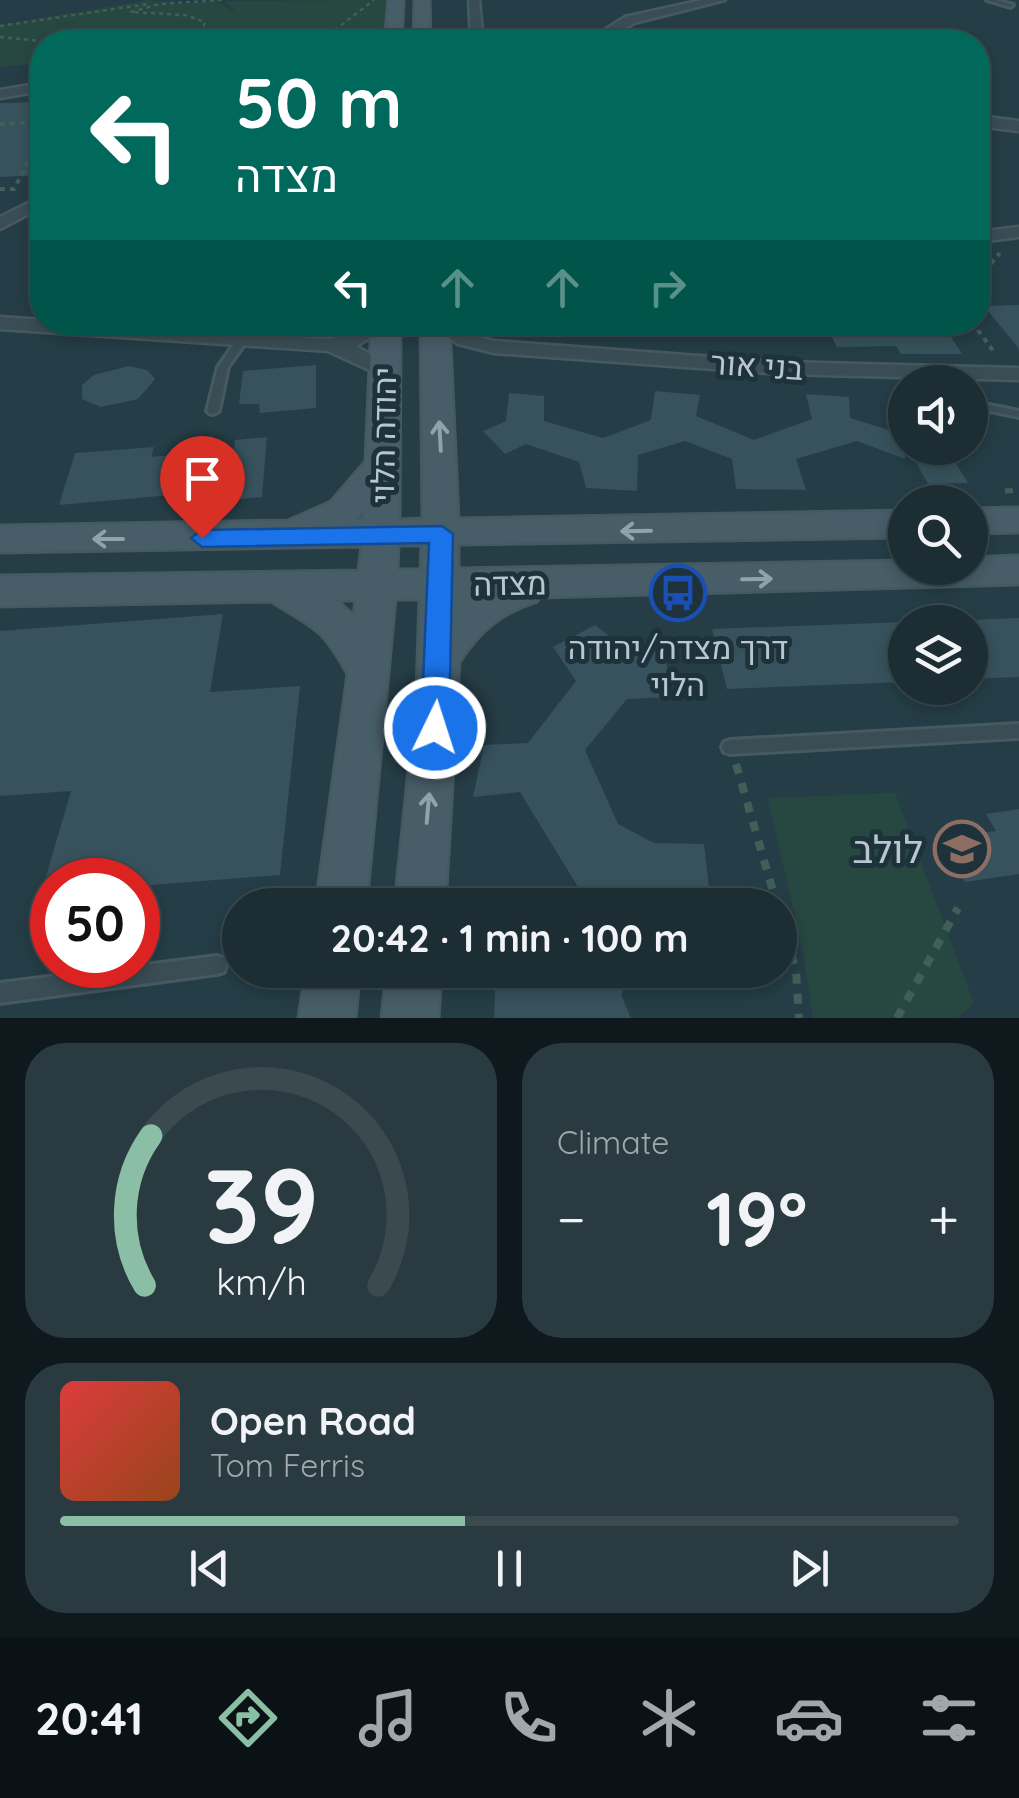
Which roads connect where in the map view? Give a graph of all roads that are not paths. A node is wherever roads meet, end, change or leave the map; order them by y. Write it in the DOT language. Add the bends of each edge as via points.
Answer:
graph roads {
  1 [pos="396,0"];
  2 [pos="422,0"];
  3 [pos="474,0"];
  4 [pos="720,0"];
  5 [pos="990,0"];
  6 [pos="1010,5"];
  7 [pos="394,30"];
  8 [pos="422,30"];
  9 [pos="477,30"];
  10 [pos="613,30"];
  11 [pos="30,89"];
  12 [pos="0,94"];
  13 [pos="990,122"];
  14 [pos="1019,126"];
  15 [pos="30,208"];
  16 [pos="0,224"];
  17 [pos="1019,232"];
  18 [pos="990,236"];
  19 [pos="0,322"];
  20 [pos="30,324"];
  21 [pos="176,335"];
  22 [pos="361,335"];
  23 [pos="386,335"];
  24 [pos="436,335"];
  25 [pos="456,335"];
  26 [pos="243,340"];
  27 [pos="328,345"];
  28 [pos="494,347"];
  29 [pos="437,368"];
  30 [pos="385,370"];
  31 [pos="1014,374"];
  32 [pos="888,375"];
  33 [pos="988,375"];
  34 [pos="988,408"];
  35 [pos="213,412"];
  36 [pos="1019,414"];
  37 [pos="383,462"];
  38 [pos="888,513"];
  39 [pos="442,534"];
  40 [pos="381,535"];
  41 [pos="276,538"];
  42 [pos="0,540"];
  43 [pos="1019,570"];
  44 [pos="554,582"];
  45 [pos="440,585"];
  46 [pos="377,586"];
  47 [pos="270,588"];
  48 [pos="0,591"];
  49 [pos="439,660"];
  50 [pos="369,673"];
  51 [pos="1019,731"];
  52 [pos="730,747"];
  53 [pos="343,888"];
  54 [pos="421,888"];
  55 [pos="217,965"];
  56 [pos="412,988"];
  57 [pos="0,993"];
  58 [pos="410,1018"];
  1 -- 7 [label="main road"];
  2 -- 8 [label="main road"];
  3 -- 9 [label="street"];
  4 -- 10 [label="street"];
  5 -- 6 [label="lane"];
  11 -- 12 [label="street"];
  13 -- 14 [label="street"];
  15 -- 16 [label="street"];
  17 -- 18 [label="street"];
  19 -- 20 [label="street"];
  21 -- 26 [label="street"];
  22 -- 27 [label="street"];
  23 -- 30 [label="main road, יהודה הלוי"];
  24 -- 29 [label="main road, יהודה הלוי"];
  25 -- 28 [label="street, בני אור"];
  26 -- 27 [label="street"];
  26 -- 35 [label="lane" via="224,367"];
  27 -- 30 [label="street"];
  28 -- 29 [label="street, בני אור"];
  28 -- 32 [label="street, בני אור"];
  39 -- 29 [label="main road, יהודה הלוי, one-way"];
  30 -- 37 [label="main road, יהודה הלוי"];
  31 -- 33 [label="street, בני אור"];
  34 -- 36 [label="lane"];
  37 -- 40 [label="main road, יהודה הלוי"];
  37 -- 41 [label="main road" via="343,511"];
  38 -- 39 [label="main road, מצדה, one-way"];
  39 -- 40 [label="main road, מצדה"];
  39 -- 45 [label="main road, יהודה הלוי"];
  40 -- 41 [label="main road, מצדה"];
  40 -- 46 [label="main road, יהודה הלוי"];
  41 -- 42 [label="main road, מצדה, one-way"];
  44 -- 43 [label="main road, מצדה, one-way"];
  44 -- 45 [label="main road, מצדה"];
  44 -- 49 [label="main road" via="488,601 466,618"];
  45 -- 46 [label="main road, מצדה"];
  45 -- 49 [label="main road, יהודה הלוי"];
  46 -- 47 [label="main road, מצדה"];
  46 -- 50 [label="main road, יהודה הלוי"];
  47 -- 48 [label="main road, מצדה"];
  47 -- 50 [label="main road" via="334,617"];
  54 -- 49 [label="main road, יהודה הלוי, one-way"];
  50 -- 53 [label="main road, יהודה הלוי"];
  51 -- 52 [label="lane"];
  55 -- 57 [label="lane"];
  56 -- 58 [label="main road"];
}
